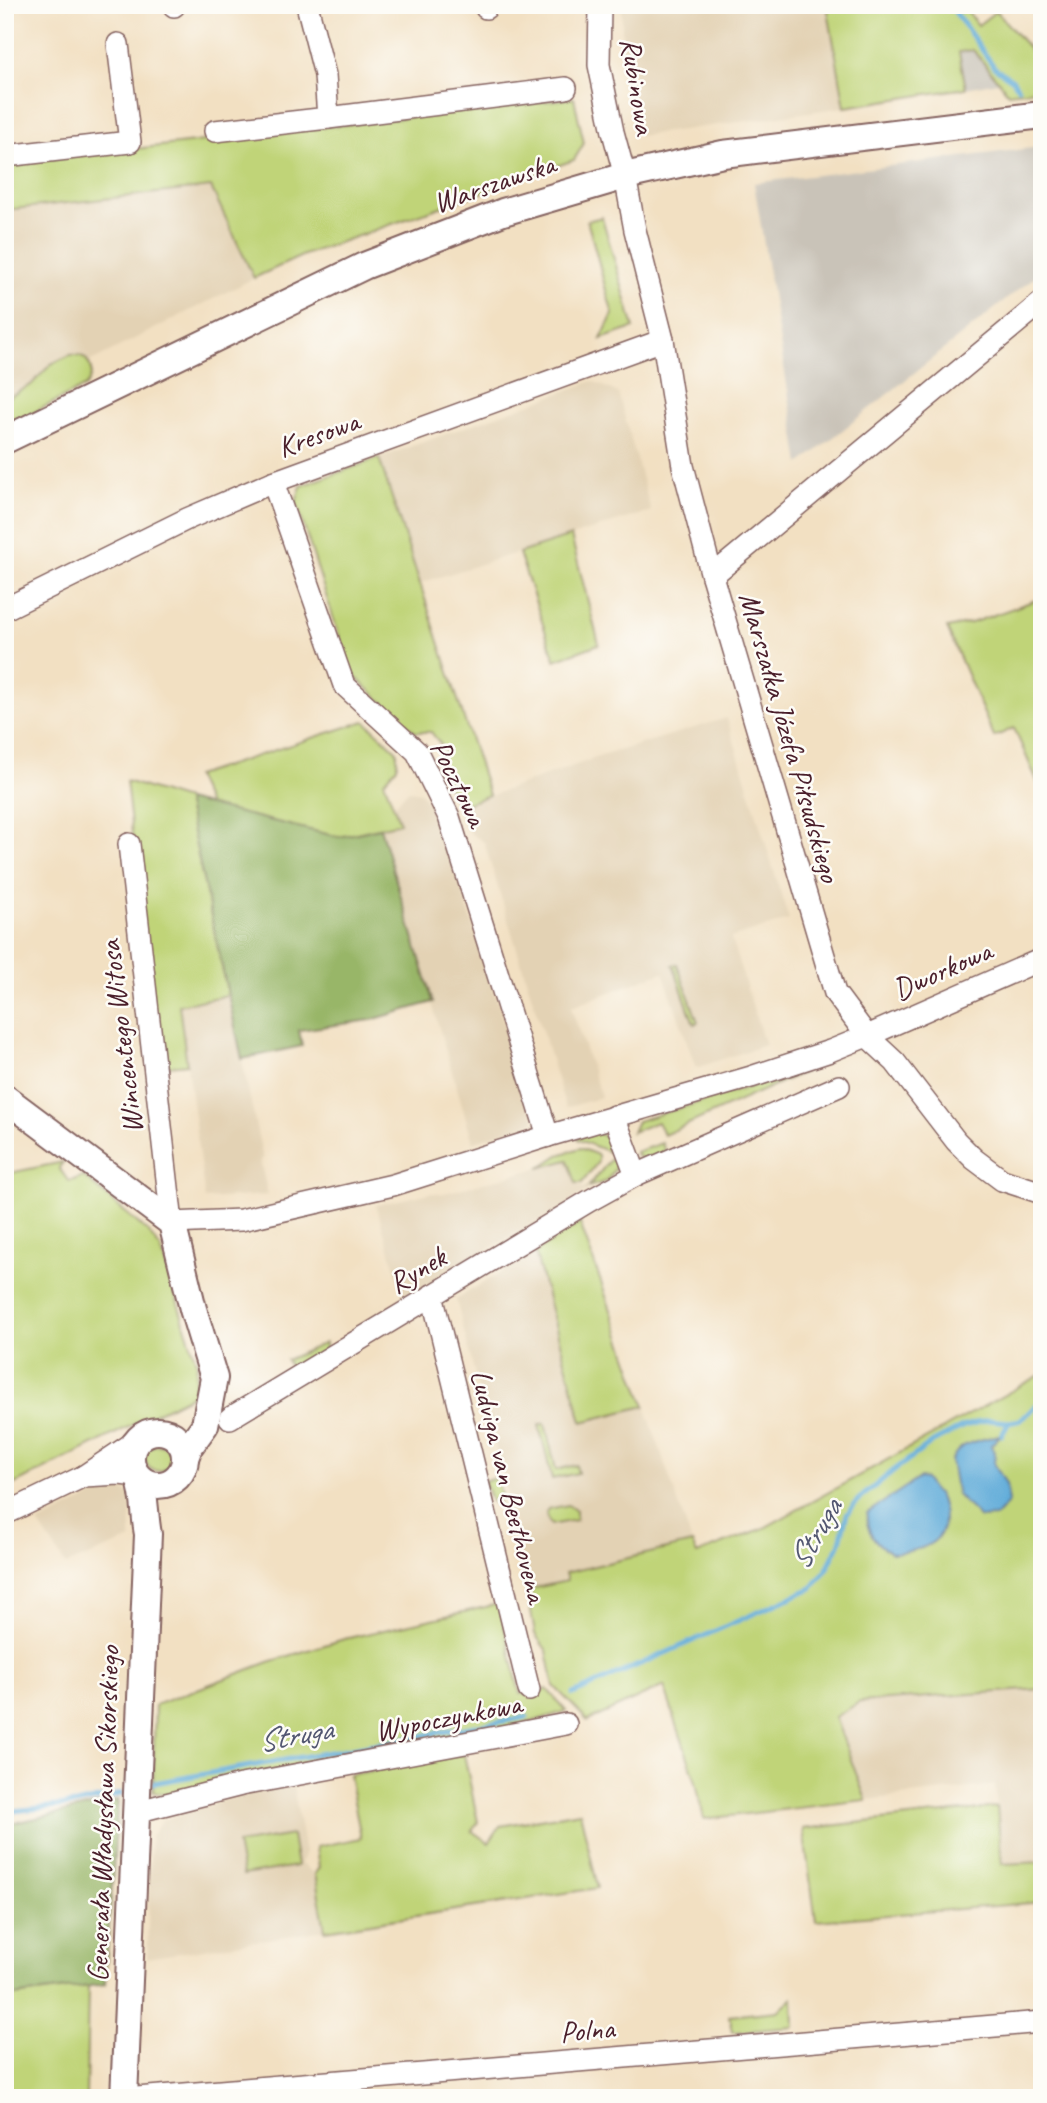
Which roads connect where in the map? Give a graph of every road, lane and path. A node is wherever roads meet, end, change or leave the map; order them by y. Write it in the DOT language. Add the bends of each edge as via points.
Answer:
graph roads {
  1 [pos="307,5"];
  2 [pos="600,5"];
  3 [pos="118,44"];
  4 [pos="566,88"];
  5 [pos="1042,115"];
  6 [pos="328,118"];
  7 [pos="215,131"];
  8 [pos="5,156"];
  9 [pos="625,176"];
  10 [pos="1042,302"];
  11 [pos="663,340"];
  12 [pos="5,440"];
  13 [pos="273,482"];
  14 [pos="712,576"];
  15 [pos="5,610"];
  16 [pos="129,844"];
  17 [pos="1042,959"];
  18 [pos="867,1036"];
  19 [pos="839,1086"];
  20 [pos="5,1098"];
  21 [pos="614,1116"];
  22 [pos="548,1136"];
  23 [pos="636,1175"];
  24 [pos="1042,1192"];
  25 [pos="173,1223"];
  26 [pos="432,1295"];
  27 [pos="207,1405"];
  28 [pos="230,1418"];
  29 [pos="150,1434"];
  30 [pos="185,1458"];
  31 [pos="84,1476"];
  32 [pos="138,1477"];
  33 [pos="170,1482"];
  34 [pos="5,1514"];
  35 [pos="148,1534"];
  36 [pos="529,1690"];
  37 [pos="566,1724"];
  38 [pos="135,1812"];
  39 [pos="1042,2022"];
  40 [pos="124,2098"];
  41 [pos="137,2098"];
  1 -- 6 [label="street" via="325,75"];
  2 -- 9 [label="street, Rubinowa" via="599,65"];
  3 -- 8 [label="street" via="130,142"];
  4 -- 6 [label="street"];
  5 -- 9 [label="main road, Warszawska" via="723,154"];
  6 -- 7 [label="street"];
  9 -- 11 [label="street"];
  9 -- 12 [label="main road, Warszawska" via="503,212 365,266"];
  10 -- 14 [label="street, Marszałka Józefa Piłsudskiego"];
  11 -- 13 [label="street, Kresowa"];
  11 -- 14 [label="street" via="683,466"];
  13 -- 15 [label="street, Kresowa" via="187,519"];
  13 -- 22 [label="street, Pocztowa" via="344,685 417,752 449,817"];
  14 -- 18 [label="street, Marszałka Józefa Piłsudskiego" via="835,993"];
  16 -- 25 [label="street, Wincentego Witosa"];
  17 -- 18 [label="street, Dworkowa"];
  18 -- 21 [label="street" via="751,1077"];
  18 -- 24 [label="street, Marszałka Józefa Piłsudskiego" via="895,1062 974,1159 1002,1180"];
  19 -- 23 [label="street, Rynek"];
  20 -- 25 [label="main road"];
  21 -- 22 [label="street"];
  21 -- 23 [label="street"];
  22 -- 25 [label="street" via="393,1185 266,1215"];
  23 -- 26 [label="street, Rynek"];
  25 -- 27 [label="main road" via="214,1378"];
  26 -- 28 [label="street, Rynek"];
  26 -- 36 [label="street, Ludviga van Beethovena"];
  27 -- 29 [label="main road" via="179,1425"];
  27 -- 30 [label="main road" via="205,1425"];
  29 -- 30 [label="main road" via="175,1438"];
  29 -- 31 [label="street"];
  29 -- 32 [label="main road" via="131,1454"];
  30 -- 33 [label="main road" via="181,1472"];
  31 -- 32 [label="street"];
  31 -- 34 [label="street"];
  32 -- 33 [label="main road" via="152,1484"];
  32 -- 35 [label="main road, Generała Władysława Sikorskiego" via="144,1490"];
  33 -- 35 [label="main road, Generała Władysława Sikorskiego"];
  35 -- 38 [label="main road, Generała Władysława Sikorskiego"];
  37 -- 38 [label="street, Wypoczynkowa" via="241,1786"];
  38 -- 40 [label="main road, Generała Władysława Sikorskiego"];
  39 -- 41 [label="street, Polna"];
}
